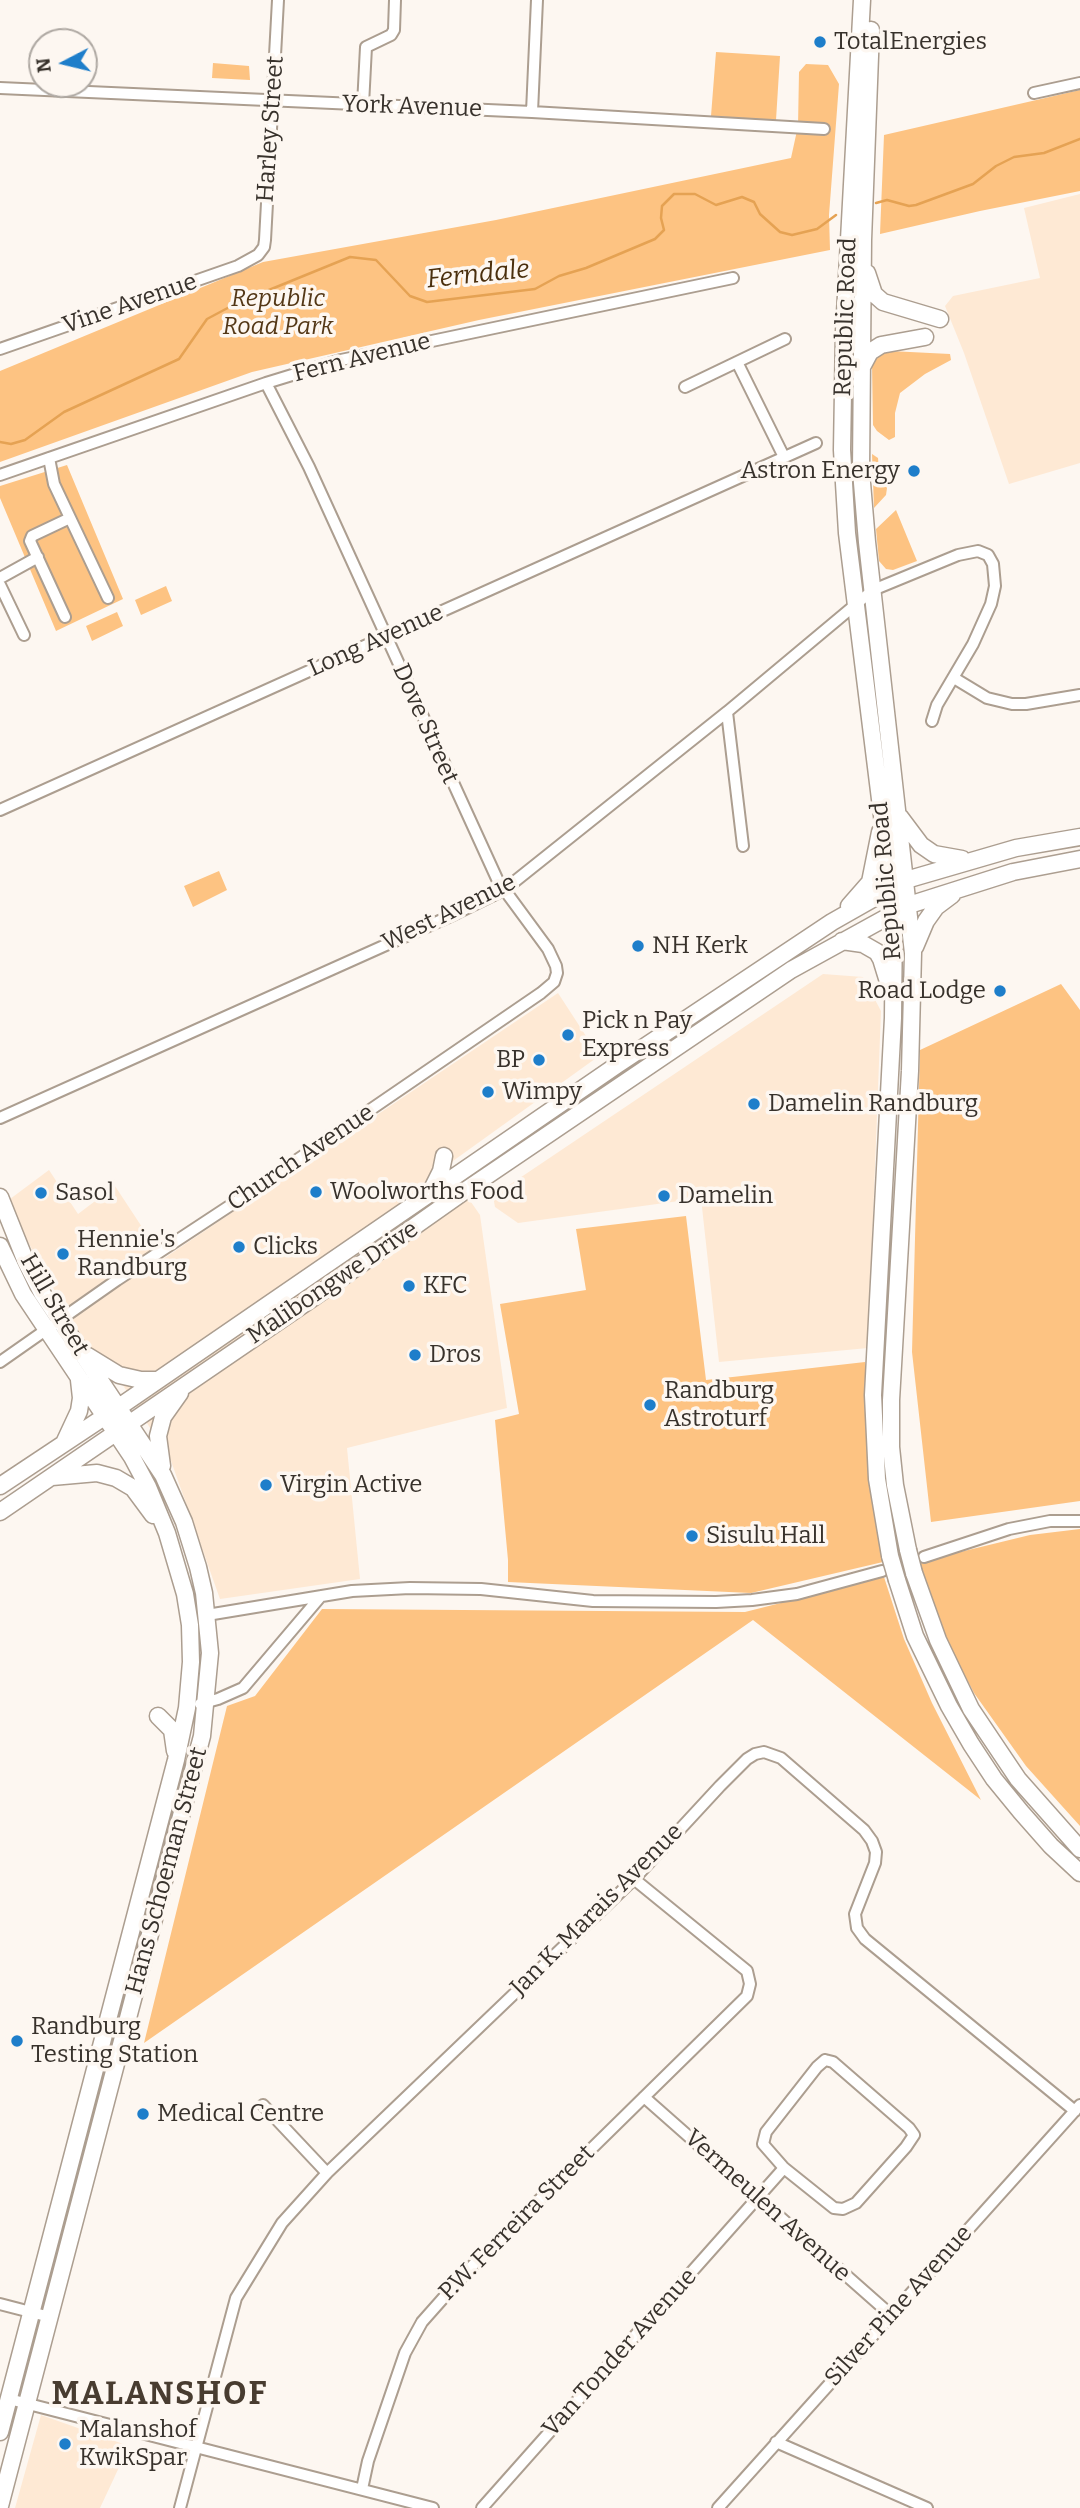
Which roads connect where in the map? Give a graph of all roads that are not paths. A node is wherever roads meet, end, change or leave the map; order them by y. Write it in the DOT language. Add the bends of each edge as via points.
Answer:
graph roads {
  1 [pos="278,0"];
  2 [pos="394,0"];
  3 [pos="537,0"];
  4 [pos="862,0"];
  5 [pos="872,0"];
  6 [pos="1080,83"];
  7 [pos="0,88"];
  8 [pos="1034,93"];
  9 [pos="274,102"];
  10 [pos="363,105"];
  11 [pos="531,112"];
  12 [pos="824,129"];
  13 [pos="863,240"];
  14 [pos="258,256"];
  15 [pos="733,278"];
  16 [pos="940,319"];
  17 [pos="925,337"];
  18 [pos="785,339"];
  19 [pos="0,349"];
  20 [pos="737,362"];
  21 [pos="861,370"];
  22 [pos="266,383"];
  23 [pos="685,387"];
  24 [pos="816,443"];
  25 [pos="784,457"];
  26 [pos="48,458"];
  27 [pos="0,475"];
  28 [pos="70,518"];
  29 [pos="38,557"];
  30 [pos="0,578"];
  31 [pos="0,585"];
  32 [pos="873,590"];
  33 [pos="108,598"];
  34 [pos="857,605"];
  35 [pos="65,617"];
  36 [pos="24,635"];
  37 [pos="386,636"];
  38 [pos="954,678"];
  39 [pos="1080,695"];
  40 [pos="727,712"];
  41 [pos="932,721"];
  42 [pos="0,810"];
  43 [pos="899,815"];
  44 [pos="882,818"];
  45 [pos="1080,837"];
  46 [pos="743,846"];
  47 [pos="975,859"];
  48 [pos="1080,859"];
  49 [pos="906,880"];
  50 [pos="968,886"];
  51 [pos="891,888"];
  52 [pos="504,890"];
  53 [pos="902,909"];
  54 [pos="832,922"];
  55 [pos="842,940"];
  56 [pos="913,953"];
  57 [pos="554,982"];
  58 [pos="893,1018"];
  59 [pos="0,1118"];
  60 [pos="480,1158"];
  61 [pos="429,1195"];
  62 [pos="0,1197"];
  63 [pos="0,1245"];
  64 [pos="52,1326"];
  65 [pos="80,1351"];
  66 [pos="0,1362"];
  67 [pos="79,1379"];
  68 [pos="157,1380"];
  69 [pos="187,1382"];
  70 [pos="118,1407"];
  71 [pos="104,1416"];
  72 [pos="129,1423"];
  73 [pos="115,1433"];
  74 [pos="64,1443"];
  75 [pos="163,1475"];
  76 [pos="50,1477"];
  77 [pos="0,1486"];
  78 [pos="0,1512"];
  79 [pos="1080,1521"];
  80 [pos="167,1533"];
  81 [pos="924,1557"];
  82 [pos="886,1564"];
  83 [pos="321,1596"];
  84 [pos="206,1615"];
  85 [pos="206,1702"];
  86 [pos="187,1708"];
  87 [pos="158,1716"];
  88 [pos="176,1760"];
  89 [pos="1080,1849"];
  90 [pos="1080,1873"];
  91 [pos="634,1879"];
  92 [pos="644,2097"];
  93 [pos="263,2105"];
  94 [pos="1077,2108"];
  95 [pos="784,2168"];
  96 [pos="327,2174"];
  97 [pos="758,2198"];
  98 [pos="0,2304"];
  99 [pos="32,2312"];
  100 [pos="891,2315"];
  101 [pos="50,2317"];
  102 [pos="9,2399"];
  103 [pos="27,2403"];
  104 [pos="0,2432"];
  105 [pos="776,2442"];
  106 [pos="197,2446"];
  107 [pos="362,2489"];
  108 [pos="0,2507"];
  109 [pos="180,2508"];
  110 [pos="433,2508"];
  111 [pos="482,2508"];
  112 [pos="718,2508"];
  113 [pos="927,2508"];
  1 -- 9 [label="street, Harley Street"];
  2 -- 10 [label="street" via="394,30 366,47"];
  3 -- 11 [label="street"];
  4 -- 34 [label="main road, Republic Road" via="842,398 843,495"];
  5 -- 13 [label="main road, Republic Road"];
  6 -- 8 [label="street"];
  7 -- 9 [label="street, York Avenue"];
  9 -- 10 [label="street, York Avenue"];
  9 -- 14 [label="street, Harley Street" via="265,240"];
  10 -- 11 [label="street, York Avenue"];
  11 -- 12 [label="street, York Avenue"];
  13 -- 16 [label="main road" via="874,293 892,305"];
  13 -- 21 [label="main road, Republic Road"];
  14 -- 19 [label="street, Vine Avenue"];
  15 -- 22 [label="street, Fern Avenue" via="341,360"];
  17 -- 21 [label="main road" via="881,345 870,352"];
  18 -- 20 [label="street"];
  20 -- 23 [label="street"];
  20 -- 25 [label="street"];
  21 -- 32 [label="main road, Republic Road" via="862,471"];
  22 -- 26 [label="street, Fern Avenue"];
  22 -- 37 [label="street, Dove Street"];
  24 -- 25 [label="street, Long Avenue"];
  25 -- 37 [label="street, Long Avenue"];
  26 -- 27 [label="street, Fern Avenue"];
  26 -- 28 [label="street"];
  28 -- 29 [label="street" via="30,538"];
  28 -- 33 [label="street"];
  29 -- 30 [label="street"];
  29 -- 35 [label="street"];
  31 -- 36 [label="street"];
  32 -- 34 [label="street, West Avenue"];
  32 -- 38 [label="street" via="969,552 988,555 995,586 973,644"];
  32 -- 43 [label="main road, Republic Road"];
  34 -- 40 [label="street, West Avenue"];
  34 -- 44 [label="main road, Republic Road"];
  37 -- 42 [label="street, Long Avenue"];
  37 -- 52 [label="street, Dove Street"];
  38 -- 39 [label="street" via="987,698 1012,704"];
  38 -- 41 [label="street"];
  40 -- 46 [label="street"];
  40 -- 52 [label="street, West Avenue"];
  43 -- 47 [label="main road" via="934,854"];
  43 -- 49 [label="main road, Republic Road"];
  44 -- 51 [label="main road, Republic Road"];
  44 -- 54 [label="main road" via="870,883"];
  45 -- 47 [label="main road, Malibongwe Drive"];
  47 -- 49 [label="main road, Malibongwe Drive"];
  48 -- 50 [label="main road, Malibongwe Drive"];
  49 -- 51 [label="main road, Malibongwe Drive"];
  49 -- 53 [label="main road, Republic Road"];
  50 -- 53 [label="main road, Malibongwe Drive"];
  50 -- 56 [label="main road" via="936,907"];
  51 -- 53 [label="main road, Republic Road"];
  51 -- 54 [label="main road, Malibongwe Drive"];
  52 -- 57 [label="street, Dove Street" via="548,949 556,966"];
  52 -- 59 [label="street, West Avenue"];
  53 -- 55 [label="main road, Malibongwe Drive"];
  53 -- 56 [label="main road, Republic Road"];
  53 -- 58 [label="main road, Republic Road"];
  54 -- 60 [label="main road, Malibongwe Drive"];
  55 -- 58 [label="main road" via="877,952 888,980"];
  55 -- 69 [label="main road, Malibongwe Drive" via="737,1006"];
  56 -- 89 [label="main road, Republic Road, bridge" via="891,1400 895,1485 914,1573 938,1640 971,1709 1018,1779"];
  57 -- 64 [label="street, Church Avenue"];
  58 -- 82 [label="main road, Republic Road" via="873,1395"];
  60 -- 61 [label="main road, Malibongwe Drive"];
  60 -- 61 [label="main road" via="445,1157"];
  61 -- 68 [label="main road, Malibongwe Drive"];
  62 -- 64 [label="main road, Hill Street"];
  63 -- 64 [label="main road, Hill Street" via="23,1294"];
  64 -- 65 [label="main road, Hill Street"];
  64 -- 66 [label="street, Church Avenue"];
  64 -- 67 [label="main road, Hill Street"];
  65 -- 68 [label="main road" via="119,1375"];
  65 -- 70 [label="main road, Hill Street"];
  67 -- 71 [label="main road, Hill Street"];
  67 -- 74 [label="main road" via="79,1411"];
  68 -- 70 [label="main road, Malibongwe Drive"];
  69 -- 72 [label="main road, Malibongwe Drive"];
  69 -- 75 [label="main road" via="163,1417 158,1436"];
  70 -- 71 [label="main road, Malibongwe Drive"];
  70 -- 72 [label="main road, Hans Schoeman Street"];
  71 -- 73 [label="main road, Hans Schoeman Street"];
  71 -- 74 [label="main road, Malibongwe Drive"];
  72 -- 73 [label="main road, Malibongwe Drive"];
  72 -- 75 [label="main road, Hans Schoeman Street"];
  73 -- 76 [label="main road, Malibongwe Drive"];
  73 -- 80 [label="main road, Hans Schoeman Street" via="148,1487"];
  74 -- 77 [label="main road, Malibongwe Drive"];
  75 -- 84 [label="main road, Hans Schoeman Street" via="191,1545"];
  76 -- 78 [label="main road, Malibongwe Drive"];
  76 -- 80 [label="main road" via="96,1473 116,1478 133,1488"];
  79 -- 81 [label="street" via="1009,1529"];
  80 -- 86 [label="main road, Hans Schoeman Street" via="190,1625"];
  82 -- 83 [label="street" via="797,1594 752,1600 593,1601 442,1588"];
  82 -- 90 [label="main road, Republic Road, bridge" via="897,1580 915,1636 971,1744 1021,1812"];
  83 -- 84 [label="street"];
  83 -- 85 [label="street" via="251,1680"];
  84 -- 85 [label="main road, Hans Schoeman Street" via="210,1653"];
  85 -- 86 [label="street"];
  85 -- 101 [label="main road, Hans Schoeman Street" via="199,1748"];
  86 -- 88 [label="main road, Hans Schoeman Street"];
  87 -- 88 [label="main road" via="173,1731"];
  88 -- 99 [label="main road, Hans Schoeman Street"];
  91 -- 92 [label="street, P.W. Ferreira Street" via="747,1971 750,1984 747,1996"];
  91 -- 94 [label="street, Jan K. Marais Avenue" via="747,1759 764,1752 774,1754 872,1841 875,1863 855,1914 860,1933"];
  91 -- 96 [label="street, Jan K. Marais Avenue"];
  92 -- 97 [label="street, Vermeulen Avenue"];
  92 -- 107 [label="street, P.W. Ferreira Street" via="468,2269 422,2322 405,2353"];
  93 -- 96 [label="street"];
  94 -- 100 [label="street, Silver Pine Avenue"];
  95 -- 95 [label="street" via="763,2139 825,2060 913,2132 906,2147 847,2209 834,2208"];
  95 -- 97 [label="street, Van Tonder Avenue"];
  96 -- 106 [label="street, Jan K. Marais Avenue" via="282,2223 236,2298"];
  97 -- 100 [label="street, Vermeulen Avenue"];
  97 -- 111 [label="street, Van Tonder Avenue"];
  98 -- 99 [label="street"];
  99 -- 101 [label="street"];
  99 -- 102 [label="main road, Hans Schoeman Street"];
  100 -- 105 [label="street, Silver Pine Avenue"];
  101 -- 103 [label="main road, Hans Schoeman Street"];
  102 -- 103 [label="street"];
  102 -- 104 [label="main road, Hans Schoeman Street"];
  103 -- 106 [label="street"];
  103 -- 108 [label="main road, Hans Schoeman Street"];
  105 -- 112 [label="street, Silver Pine Avenue"];
  105 -- 113 [label="street"];
  106 -- 107 [label="street"];
  106 -- 109 [label="street, Jan K. Marais Avenue"];
  107 -- 110 [label="street"];
}
